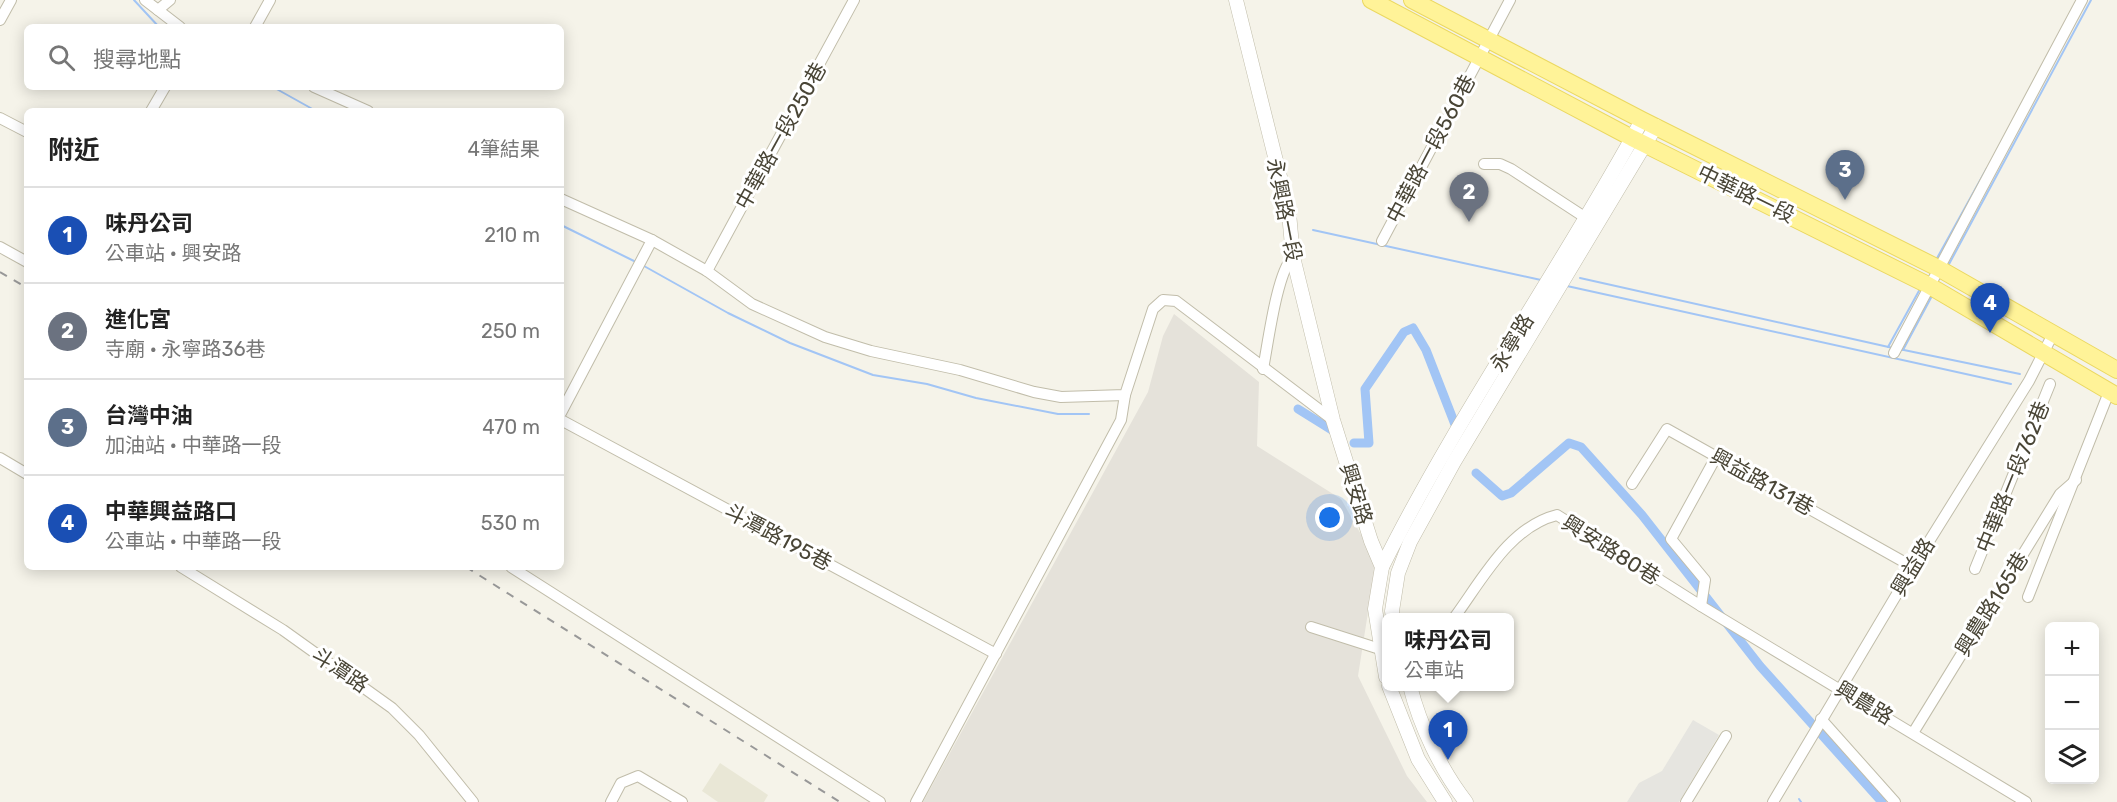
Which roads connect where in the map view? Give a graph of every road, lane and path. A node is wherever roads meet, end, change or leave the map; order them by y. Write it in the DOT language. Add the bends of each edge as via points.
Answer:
graph roads {
  1 [pos="11,0"];
  2 [pos="145,0"];
  3 [pos="170,0"];
  4 [pos="270,0"];
  5 [pos="854,0"];
  6 [pos="1236,0"];
  7 [pos="1371,0"];
  8 [pos="1412,0"];
  9 [pos="1510,0"];
  10 [pos="2082,0"];
  11 [pos="158,10"];
  12 [pos="0,20"];
  13 [pos="176,24"];
  14 [pos="257,24"];
  15 [pos="1488,39"];
  16 [pos="1479,56"];
  17 [pos="163,90"];
  18 [pos="321,90"];
  19 [pos="154,108"];
  20 [pos="361,108"];
  21 [pos="0,118"];
  22 [pos="1649,123"];
  23 [pos="24,130"];
  24 [pos="1640,142"];
  25 [pos="1484,164"];
  26 [pos="564,200"];
  27 [pos="1586,218"];
  28 [pos="652,240"];
  29 [pos="1382,241"];
  30 [pos="0,247"];
  31 [pos="1293,257"];
  32 [pos="24,260"];
  33 [pos="1938,268"];
  34 [pos="707,271"];
  35 [pos="1928,285"];
  36 [pos="2054,332"];
  37 [pos="2044,353"];
  38 [pos="1894,354"];
  39 [pos="1263,369"];
  40 [pos="2117,370"];
  41 [pos="2050,384"];
  42 [pos="2113,394"];
  43 [pos="1125,395"];
  44 [pos="564,407"];
  45 [pos="1333,420"];
  46 [pos="564,422"];
  47 [pos="1716,457"];
  48 [pos="0,458"];
  49 [pos="24,472"];
  50 [pos="2076,480"];
  51 [pos="1632,484"];
  52 [pos="1382,567"];
  53 [pos="1913,567"];
  54 [pos="1975,569"];
  55 [pos="186,570"];
  56 [pos="516,570"];
  57 [pos="1398,573"];
  58 [pos="2028,597"];
  59 [pos="1701,606"];
  60 [pos="1394,613"];
  61 [pos="1458,613"];
  62 [pos="1311,627"];
  63 [pos="1382,645"];
  64 [pos="1382,651"];
  65 [pos="996,654"];
  66 [pos="1840,689"];
  67 [pos="1391,691"];
  68 [pos="1411,691"];
  69 [pos="1821,719"];
  70 [pos="1913,733"];
  71 [pos="1726,736"];
  72 [pos="473,802"];
  73 [pos="610,802"];
  74 [pos="682,802"];
  75 [pos="880,802"];
  76 [pos="916,802"];
  77 [pos="1445,802"];
  78 [pos="1466,802"];
  79 [pos="1686,802"];
  80 [pos="1773,802"];
  81 [pos="1895,802"];
  82 [pos="2026,802"];
  1 -- 12 [label="street"];
  2 -- 11 [label="street"];
  3 -- 11 [label="street"];
  4 -- 14 [label="street"];
  5 -- 34 [label="street, 中華路一段250巷"];
  6 -- 31 [label="street, 永興路一段" via="1289,213"];
  7 -- 16 [label="main road, 中華路一段"];
  8 -- 15 [label="main road, 中華路一段"];
  9 -- 15 [label="street, 中華路一段560巷"];
  10 -- 33 [label="street"];
  11 -- 13 [label="street"];
  15 -- 16 [label="street, 中華路一段560巷"];
  15 -- 22 [label="main road, 中華路一段"];
  16 -- 24 [label="main road, 中華路一段"];
  16 -- 29 [label="street, 中華路一段560巷"];
  17 -- 19 [label="street"];
  18 -- 20 [label="street"];
  21 -- 23 [label="street"];
  22 -- 24 [label="street, 永寧路"];
  22 -- 33 [label="main road, 中華路一段"];
  24 -- 27 [label="street, 永寧路"];
  24 -- 35 [label="main road, 中華路一段"];
  24 -- 57 [label="street, 永寧路" via="1454,462 1410,542"];
  25 -- 27 [label="street" via="1511,169"];
  26 -- 28 [label="street"];
  27 -- 52 [label="street, 永寧路" via="1437,466"];
  28 -- 34 [label="street"];
  28 -- 44 [label="street"];
  30 -- 32 [label="street"];
  31 -- 39 [label="street" via="1287,262 1281,283"];
  31 -- 45 [label="street, 永興路一段"];
  33 -- 35 [label="street"];
  33 -- 36 [label="main road, 中華路一段"];
  34 -- 43 [label="street" via="752,304 780,318 871,351 1052,395"];
  35 -- 37 [label="main road, 中華路一段"];
  35 -- 38 [label="street"];
  36 -- 37 [label="street, 興益路"];
  36 -- 40 [label="main road, 中華路一段"];
  37 -- 42 [label="main road, 中華路一段"];
  37 -- 53 [label="street, 興益路"];
  39 -- 43 [label="street" via="1176,300 1163,300 1149,318"];
  39 -- 45 [label="street"];
  41 -- 54 [label="street, 中華路一段762巷"];
  42 -- 50 [label="street"];
  43 -- 65 [label="street" via="1121,420"];
  45 -- 52 [label="street, 興安路"];
  46 -- 65 [label="street, 斗潭路195巷"];
  47 -- 51 [label="street, 興益路131巷" via="1667,429"];
  47 -- 53 [label="street, 興益路131巷"];
  47 -- 59 [label="street" via="1671,539 1705,580"];
  48 -- 49 [label="street"];
  50 -- 58 [label="street"];
  50 -- 70 [label="street, 興農路165巷" via="2060,494"];
  52 -- 57 [label="street"];
  52 -- 63 [label="street" via="1376,609"];
  53 -- 66 [label="street, 興益路"];
  55 -- 72 [label="street, 斗潭路" via="283,630 392,708"];
  56 -- 75 [label="street"];
  57 -- 60 [label="street"];
  59 -- 61 [label="street, 興安路80巷" via="1557,515 1539,519 1505,548"];
  59 -- 66 [label="street, 興農路"];
  62 -- 64 [label="street"];
  65 -- 76 [label="street"];
  66 -- 69 [label="street, 興益路"];
  66 -- 70 [label="street, 興農路"];
  67 -- 77 [label="street" via="1418,759"];
  68 -- 78 [label="street" via="1423,725"];
  69 -- 80 [label="street, 興益路"];
  69 -- 81 [label="street"];
  70 -- 82 [label="street, 興農路"];
  71 -- 79 [label="street"];
  73 -- 74 [label="street" via="621,783 638,776"];
}
